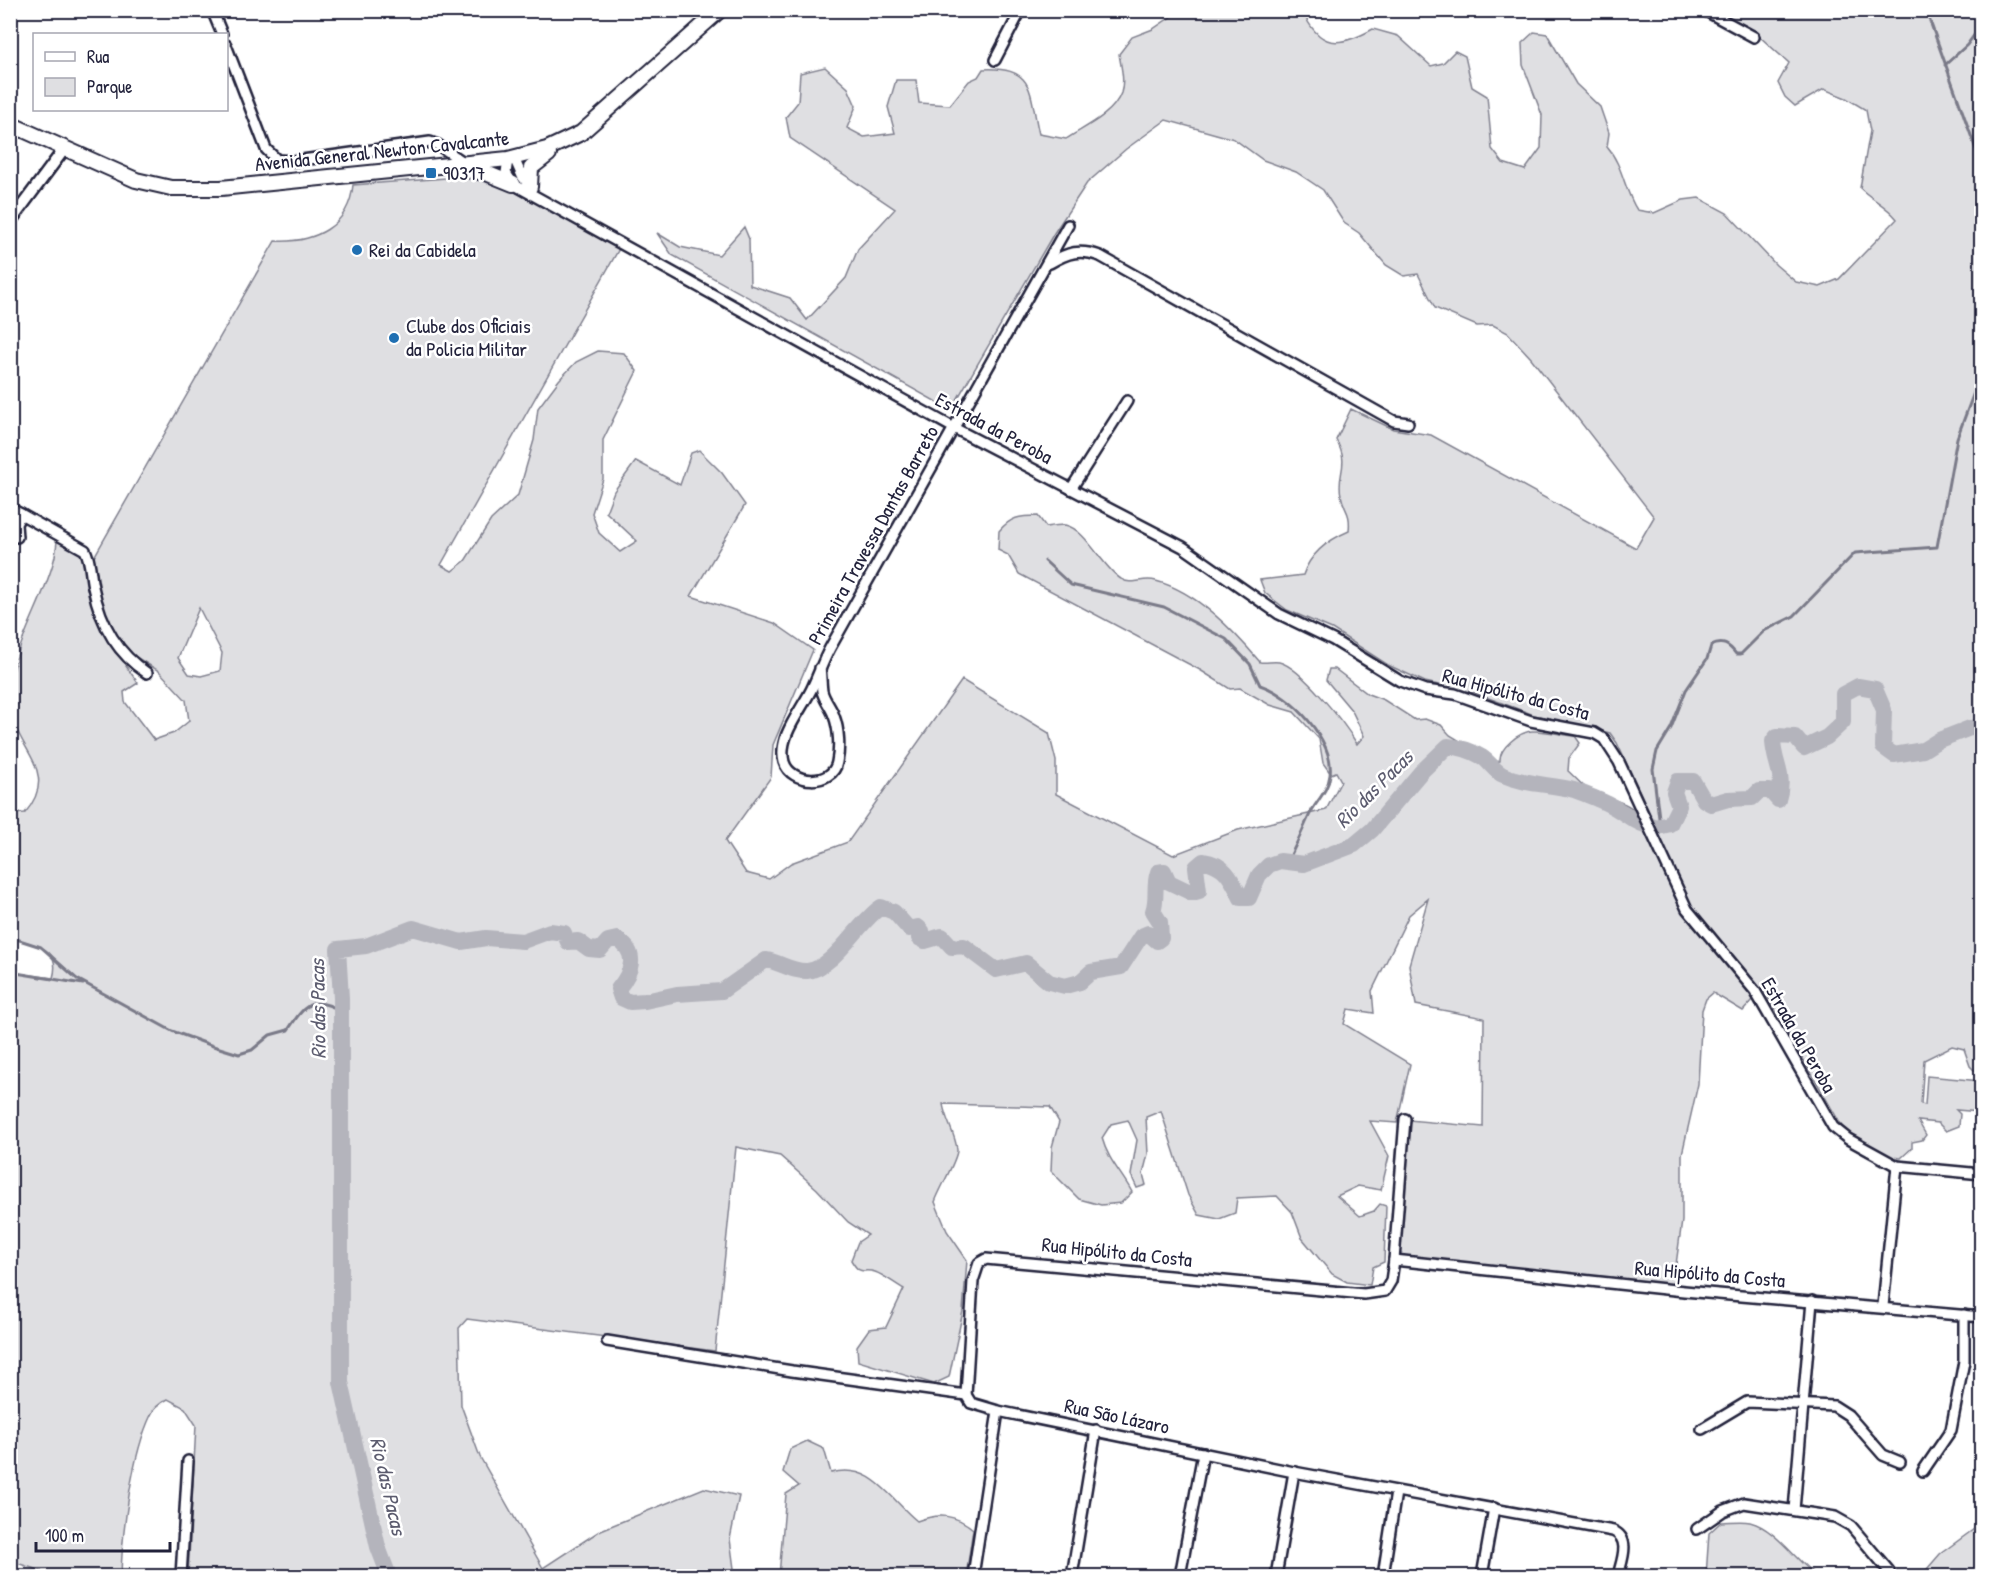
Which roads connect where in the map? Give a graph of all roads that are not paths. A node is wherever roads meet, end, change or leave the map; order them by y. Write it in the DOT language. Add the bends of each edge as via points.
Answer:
graph roads {
  1 [pos="212,10"];
  2 [pos="720,10"];
  3 [pos="1021,10"];
  4 [pos="1704,10"];
  5 [pos="222,33"];
  6 [pos="1754,37"];
  7 [pos="228,50"];
  8 [pos="995,60"];
  9 [pos="11,126"];
  10 [pos="581,133"];
  11 [pos="65,148"];
  12 [pos="511,158"];
  13 [pos="465,163"];
  14 [pos="414,169"];
  15 [pos="513,184"];
  16 [pos="530,187"];
  17 [pos="543,201"];
  18 [pos="10,222"];
  19 [pos="1068,225"];
  20 [pos="1048,264"];
  21 [pos="1127,401"];
  22 [pos="1408,423"];
  23 [pos="954,428"];
  24 [pos="1071,489"];
  25 [pos="10,508"];
  26 [pos="21,514"];
  27 [pos="17,537"];
  28 [pos="820,668"];
  29 [pos="147,673"];
  30 [pos="1425,690"];
  31 [pos="1620,762"];
  32 [pos="1405,1119"];
  33 [pos="1897,1166"];
  34 [pos="1982,1174"];
  35 [pos="1394,1260"];
  36 [pos="1812,1301"];
  37 [pos="1883,1306"];
  38 [pos="1964,1316"];
  39 [pos="1982,1317"];
  40 [pos="609,1341"];
  41 [pos="966,1395"];
  42 [pos="1803,1406"];
  43 [pos="998,1411"];
  44 [pos="1702,1429"];
  45 [pos="1096,1430"];
  46 [pos="1203,1453"];
  47 [pos="188,1461"];
  48 [pos="1900,1462"];
  49 [pos="1923,1471"];
  50 [pos="1294,1472"];
  51 [pos="1396,1492"];
  52 [pos="1494,1508"];
  53 [pos="1794,1510"];
  54 [pos="1696,1529"];
  55 [pos="1889,1571"];
  56 [pos="181,1576"];
  57 [pos="973,1576"];
  58 [pos="1072,1576"];
  59 [pos="1180,1576"];
  60 [pos="1275,1576"];
  61 [pos="1383,1576"];
  62 [pos="1482,1576"];
  63 [pos="1618,1576"];
  1 -- 5 [label="street"];
  2 -- 10 [label="main road, Avenida General Newton Cavalcante"];
  3 -- 8 [label="street"];
  4 -- 6 [label="street"];
  7 -- 13 [label="street" via="266,148 278,160 430,142"];
  9 -- 11 [label="main road, Avenida General Newton Cavalcante"];
  10 -- 12 [label="main road, Avenida General Newton Cavalcante" via="547,149"];
  10 -- 16 [label="main road" via="536,163 530,173"];
  11 -- 14 [label="main road, Avenida General Newton Cavalcante" via="136,180 171,188 221,188"];
  11 -- 18 [label="street"];
  12 -- 13 [label="main road, Avenida General Newton Cavalcante"];
  12 -- 15 [label="street" via="506,173"];
  12 -- 16 [label="street"];
  13 -- 14 [label="main road, Avenida General Newton Cavalcante"];
  14 -- 15 [label="main road" via="475,170"];
  15 -- 17 [label="street, Estrada da Peroba"];
  16 -- 17 [label="street"];
  17 -- 23 [label="street, Estrada da Peroba"];
  19 -- 20 [label="street, Primeira Travessa Dantas Barreto"];
  20 -- 22 [label="street" via="1073,252 1100,256 1394,421"];
  20 -- 23 [label="street, Primeira Travessa Dantas Barreto"];
  21 -- 24 [label="street"];
  23 -- 24 [label="street, Estrada da Peroba"];
  23 -- 28 [label="street, Primeira Travessa Dantas Barreto"];
  24 -- 30 [label="street, Estrada da Peroba" via="1183,547 1279,614 1333,640 1400,681"];
  25 -- 26 [label="street"];
  26 -- 27 [label="street" via="16,524"];
  26 -- 29 [label="street" via="81,546 88,556 104,623 117,647"];
  28 -- 28 [label="street, Primeira Travessa Dantas Barreto" via="784,744 784,762 790,773 808,781 827,776 837,765 835,717 822,692"];
  30 -- 31 [label="street, Rua Hipólito da Costa" via="1455,694 1531,721 1594,733 1610,746"];
  31 -- 33 [label="street, Estrada da Peroba" via="1687,909 1755,991 1833,1127"];
  32 -- 35 [label="street"];
  33 -- 34 [label="street, Estrada da Peroba"];
  33 -- 37 [label="street"];
  35 -- 36 [label="street, Rua Hipólito da Costa"];
  35 -- 41 [label="street, Rua Hipólito da Costa" via="1385,1291 1365,1294 986,1259 979,1263 973,1281"];
  36 -- 37 [label="street, Rua Hipólito da Costa"];
  36 -- 42 [label="street"];
  37 -- 38 [label="street, Rua Hipólito da Costa"];
  38 -- 39 [label="street, Rua Hipólito da Costa"];
  38 -- 49 [label="street" via="1964,1361 1951,1430"];
  40 -- 41 [label="street, Rua São Lázaro"];
  41 -- 43 [label="street, Rua São Lázaro" via="971,1403"];
  42 -- 44 [label="street" via="1747,1402"];
  42 -- 48 [label="street" via="1839,1408 1883,1455"];
  42 -- 53 [label="street"];
  43 -- 45 [label="street, Rua São Lázaro"];
  43 -- 57 [label="street"];
  45 -- 46 [label="street, Rua São Lázaro"];
  45 -- 58 [label="street"];
  46 -- 50 [label="street, Rua São Lázaro"];
  46 -- 59 [label="street"];
  47 -- 56 [label="street"];
  50 -- 51 [label="street, Rua São Lázaro"];
  50 -- 60 [label="street"];
  51 -- 52 [label="street, Rua São Lázaro"];
  51 -- 61 [label="street"];
  52 -- 62 [label="street"];
  52 -- 63 [label="street, Rua São Lázaro" via="1613,1531 1622,1537 1624,1546"];
  53 -- 54 [label="street" via="1744,1503"];
  53 -- 55 [label="street" via="1844,1521"];
}
